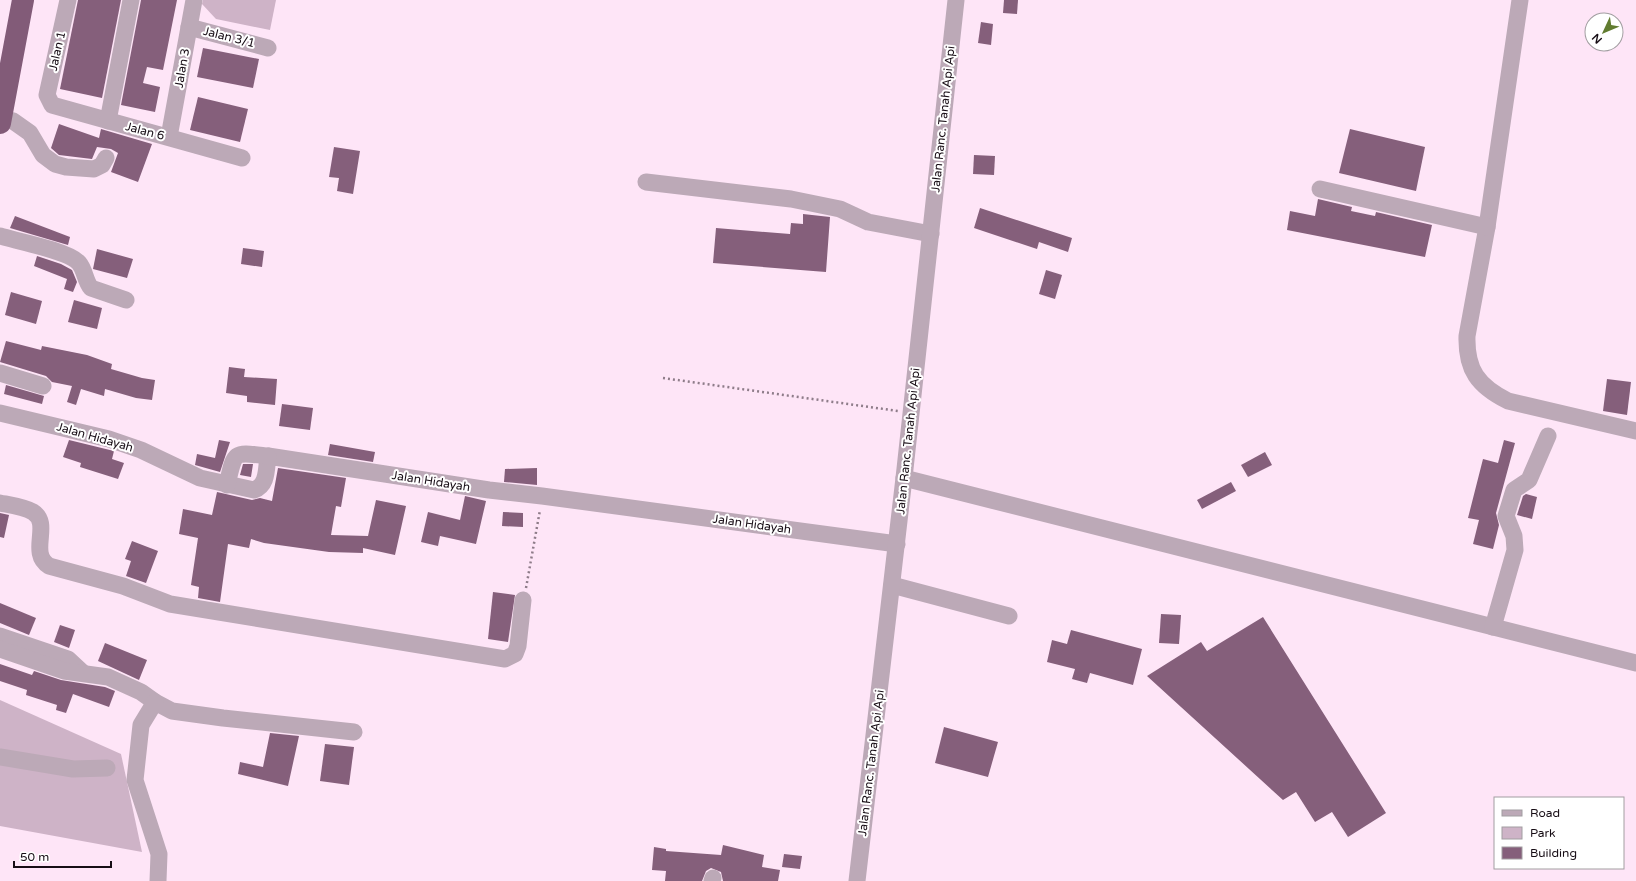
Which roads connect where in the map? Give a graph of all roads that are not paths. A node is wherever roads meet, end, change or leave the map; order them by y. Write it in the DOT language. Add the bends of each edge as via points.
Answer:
graph roads {
  1 [pos="23,0"];
  2 [pos="68,0"];
  3 [pos="131,0"];
  4 [pos="194,0"];
  5 [pos="956,0"];
  6 [pos="1520,0"];
  7 [pos="189,27"];
  8 [pos="268,48"];
  9 [pos="49,102"];
  10 [pos="0,121"];
  11 [pos="108,121"];
  12 [pos="169,137"];
  13 [pos="106,158"];
  14 [pos="242,158"];
  15 [pos="646,182"];
  16 [pos="1320,189"];
  17 [pos="1487,227"];
  18 [pos="931,234"];
  19 [pos="0,236"];
  20 [pos="126,300"];
  21 [pos="0,373"];
  22 [pos="43,386"];
  23 [pos="0,413"];
  24 [pos="1636,431"];
  25 [pos="1548,436"];
  26 [pos="268,456"];
  27 [pos="904,478"];
  28 [pos="227,485"];
  29 [pos="0,503"];
  30 [pos="897,544"];
  31 [pos="892,585"];
  32 [pos="524,600"];
  33 [pos="1009,616"];
  34 [pos="1493,627"];
  35 [pos="0,636"];
  36 [pos="0,649"];
  37 [pos="1636,663"];
  38 [pos="82,672"];
  39 [pos="155,702"];
  40 [pos="354,732"];
  41 [pos="0,757"];
  42 [pos="107,768"];
  43 [pos="158,881"];
  44 [pos="857,881"];
  1 -- 10 [label="highway"];
  2 -- 9 [label="street, Jalan 1" via="47,95"];
  3 -- 11 [label="street"];
  4 -- 7 [label="street, Jalan 3"];
  5 -- 18 [label="street, Jalan Ranc. Tanah Api Api"];
  6 -- 17 [label="street"];
  7 -- 8 [label="street, Jalan 3/1"];
  7 -- 12 [label="street, Jalan 3"];
  9 -- 11 [label="street, Jalan 6" via="56,107"];
  10 -- 13 [label="street" via="13,121 30,133 40,152 55,164 94,169 102,165"];
  11 -- 12 [label="street, Jalan 6"];
  12 -- 14 [label="street, Jalan 6"];
  15 -- 18 [label="street" via="791,199 840,209 868,222"];
  16 -- 17 [label="street"];
  17 -- 24 [label="street" via="1467,336 1467,354 1471,369 1494,394 1508,402"];
  18 -- 27 [label="street, Jalan Ranc. Tanah Api Api"];
  19 -- 20 [label="street" via="73,258 80,264 91,288"];
  21 -- 22 [label="street"];
  23 -- 28 [label="street, Jalan Hidayah" via="109,439 141,450 200,478"];
  25 -- 34 [label="street" via="1529,480 1514,490 1506,516 1514,536 1515,550"];
  26 -- 28 [label="street" via="243,453 237,455 233,460"];
  26 -- 28 [label="street, Jalan Hidayah" via="261,487 254,490"];
  26 -- 30 [label="street, Jalan Hidayah" via="489,490"];
  27 -- 30 [label="street, Jalan Ranc. Tanah Api Api"];
  27 -- 34 [label="street"];
  29 -- 32 [label="street" via="29,510 38,516 39,555 49,566 123,586 170,604 506,659 515,654 518,646"];
  30 -- 31 [label="street, Jalan Ranc. Tanah Api Api"];
  31 -- 33 [label="street"];
  31 -- 44 [label="street, Jalan Ranc. Tanah Api Api"];
  34 -- 37 [label="street"];
  35 -- 38 [label="street" via="68,659"];
  36 -- 38 [label="street" via="64,671"];
  38 -- 39 [label="street" via="123,683"];
  39 -- 40 [label="street" via="172,711"];
  39 -- 43 [label="street" via="141,724 135,780 159,854"];
  41 -- 42 [label="street" via="67,769"];
}
